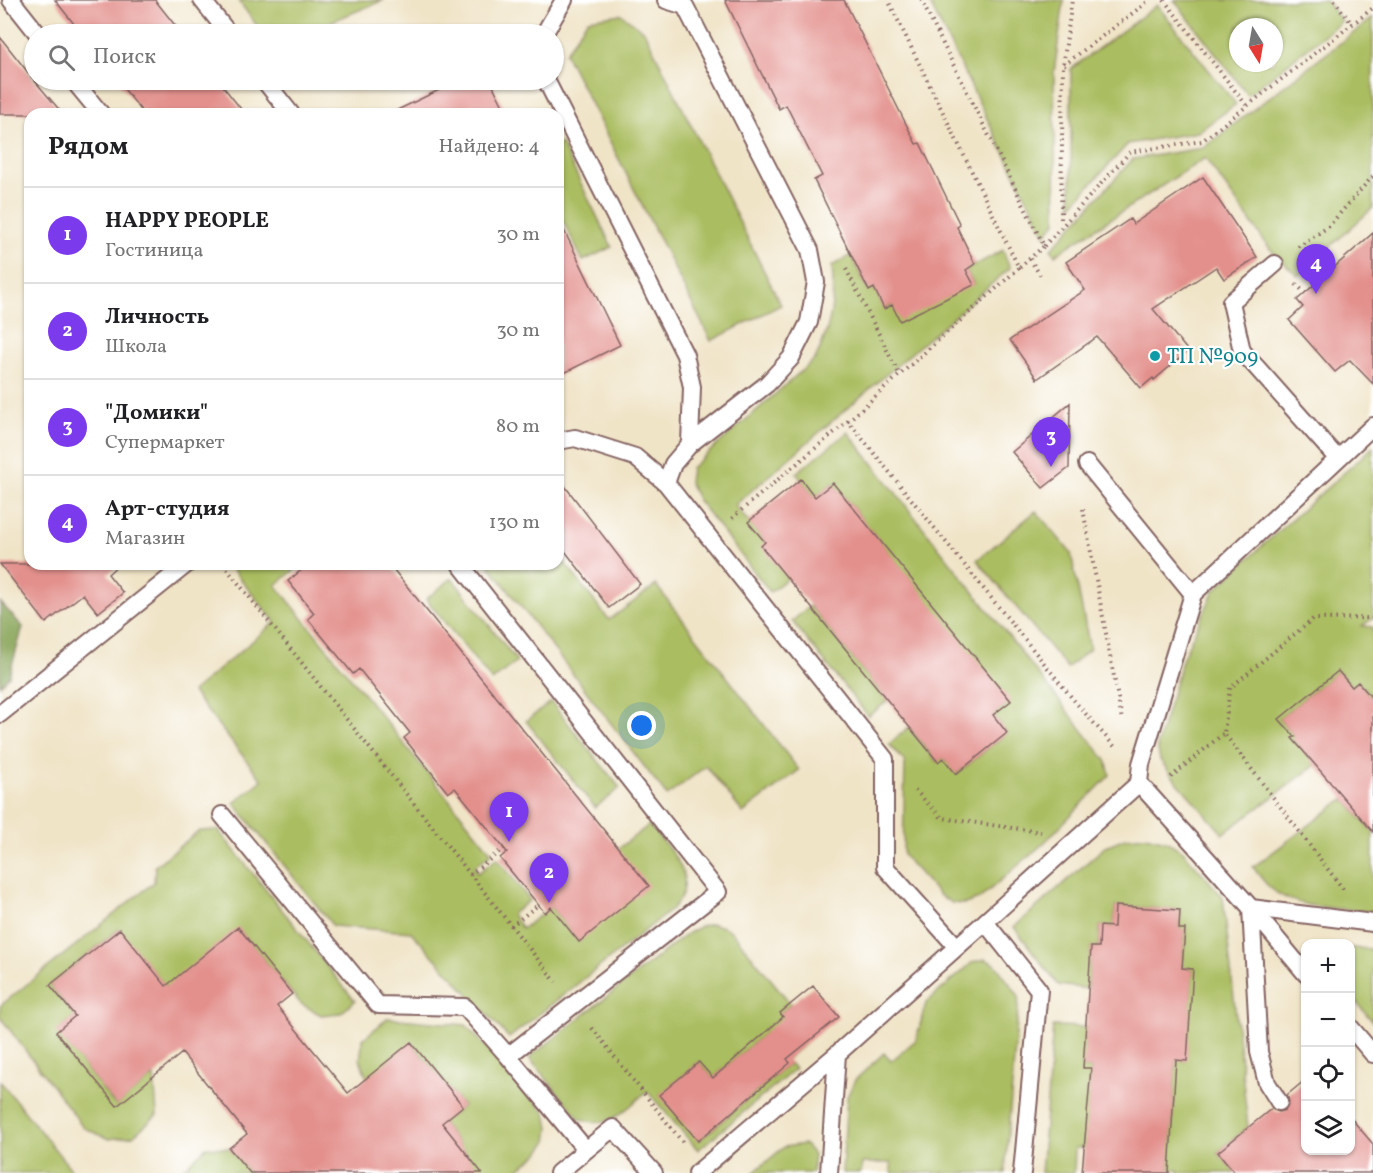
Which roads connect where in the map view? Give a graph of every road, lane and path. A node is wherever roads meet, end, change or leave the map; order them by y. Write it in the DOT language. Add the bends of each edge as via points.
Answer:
graph roads {
  1 [pos="11,0"];
  2 [pos="202,0"];
  3 [pos="564,0"];
  4 [pos="666,0"];
  5 [pos="888,0"];
  6 [pos="921,0"];
  7 [pos="1072,0"];
  8 [pos="1150,0"];
  9 [pos="1164,0"];
  10 [pos="1334,0"];
  11 [pos="1373,8"];
  12 [pos="30,24"];
  13 [pos="221,24"];
  14 [pos="550,24"];
  15 [pos="1352,24"];
  16 [pos="1063,66"];
  17 [pos="82,90"];
  18 [pos="272,90"];
  19 [pos="551,90"];
  20 [pos="1247,106"];
  21 [pos="95,108"];
  22 [pos="286,108"];
  23 [pos="560,108"];
  24 [pos="564,116"];
  25 [pos="1373,176"];
  26 [pos="1061,219"];
  27 [pos="1044,246"];
  28 [pos="1030,259"];
  29 [pos="1275,264"];
  30 [pos="1019,268"];
  31 [pos="1040,275"];
  32 [pos="848,421"];
  33 [pos="1373,426"];
  34 [pos="564,440"];
  35 [pos="690,444"];
  36 [pos="1337,458"];
  37 [pos="1087,464"];
  38 [pos="1099,479"];
  39 [pos="666,483"];
  40 [pos="709,537"];
  41 [pos="179,570"];
  42 [pos="228,570"];
  43 [pos="465,570"];
  44 [pos="1193,594"];
  45 [pos="1373,618"];
  46 [pos="0,714"];
  47 [pos="1224,733"];
  48 [pos="885,759"];
  49 [pos="1135,764"];
  50 [pos="1139,783"];
  51 [pos="222,814"];
  52 [pos="1046,833"];
  53 [pos="504,848"];
  54 [pos="470,875"];
  55 [pos="1349,896"];
  56 [pos="538,905"];
  57 [pos="1251,908"];
  58 [pos="985,922"];
  59 [pos="1373,923"];
  60 [pos="511,926"];
  61 [pos="957,946"];
  62 [pos="1301,969"];
  63 [pos="574,1005"];
  64 [pos="1355,1033"];
  65 [pos="837,1054"];
  66 [pos="1373,1054"];
  67 [pos="508,1056"];
  68 [pos="1279,1102"];
  69 [pos="586,1150"];
  70 [pos="700,1170"];
  71 [pos="558,1173"];
  72 [pos="654,1173"];
  73 [pos="829,1173"];
  74 [pos="1022,1173"];
  1 -- 12 [label="lane"];
  2 -- 13 [label="lane"];
  3 -- 14 [label="lane"];
  4 -- 35 [label="lane" via="685,6 810,250 816,282 809,322 791,358 767,384"];
  5 -- 30 [label="path"];
  6 -- 27 [label="path"];
  7 -- 16 [label="path"];
  8 -- 16 [label="path"];
  9 -- 20 [label="path"];
  10 -- 15 [label="path"];
  11 -- 15 [label="path"];
  15 -- 20 [label="path"];
  16 -- 26 [label="path"];
  17 -- 21 [label="lane"];
  18 -- 22 [label="lane"];
  19 -- 23 [label="lane"];
  20 -- 27 [label="path" via="1202,141 1130,152"];
  24 -- 35 [label="lane" via="685,355 692,387"];
  25 -- 29 [label="path" via="1328,227"];
  27 -- 28 [label="path"];
  28 -- 30 [label="path"];
  28 -- 31 [label="path"];
  29 -- 36 [label="lane" via="1231,302 1242,351"];
  30 -- 32 [label="path"];
  32 -- 40 [label="path"];
  32 -- 49 [label="path" via="1077,704"];
  33 -- 36 [label="lane"];
  34 -- 39 [label="lane" via="575,438 635,457"];
  35 -- 39 [label="lane" via="673,464"];
  36 -- 44 [label="lane"];
  37 -- 38 [label="lane"];
  38 -- 44 [label="lane"];
  38 -- 49 [label="path" via="1081,496"];
  39 -- 40 [label="lane"];
  40 -- 48 [label="lane"];
  41 -- 46 [label="lane"];
  42 -- 54 [label="path"];
  43 -- 63 [label="lane" via="718,892"];
  44 -- 49 [label="lane"];
  45 -- 47 [label="path" via="1313,619 1230,688"];
  47 -- 49 [label="path" via="1172,777"];
  47 -- 55 [label="path"];
  48 -- 52 [label="path" via="942,818"];
  48 -- 61 [label="lane" via="885,867"];
  49 -- 50 [label="lane"];
  50 -- 57 [label="lane"];
  50 -- 58 [label="lane"];
  51 -- 67 [label="lane" via="378,1005 465,1007"];
  53 -- 54 [label="path"];
  54 -- 60 [label="path"];
  56 -- 60 [label="path"];
  57 -- 59 [label="lane"];
  57 -- 62 [label="lane"];
  57 -- 68 [label="lane" via="1259,1052 1267,1083"];
  58 -- 61 [label="lane"];
  58 -- 74 [label="lane" via="1039,990"];
  60 -- 63 [label="path"];
  61 -- 65 [label="lane"];
  63 -- 67 [label="lane"];
  63 -- 70 [label="path"];
  64 -- 66 [label="lane"];
  65 -- 70 [label="lane"];
  65 -- 73 [label="lane"];
  67 -- 69 [label="lane"];
  69 -- 71 [label="lane"];
  69 -- 72 [label="lane" via="613,1128"];
}
